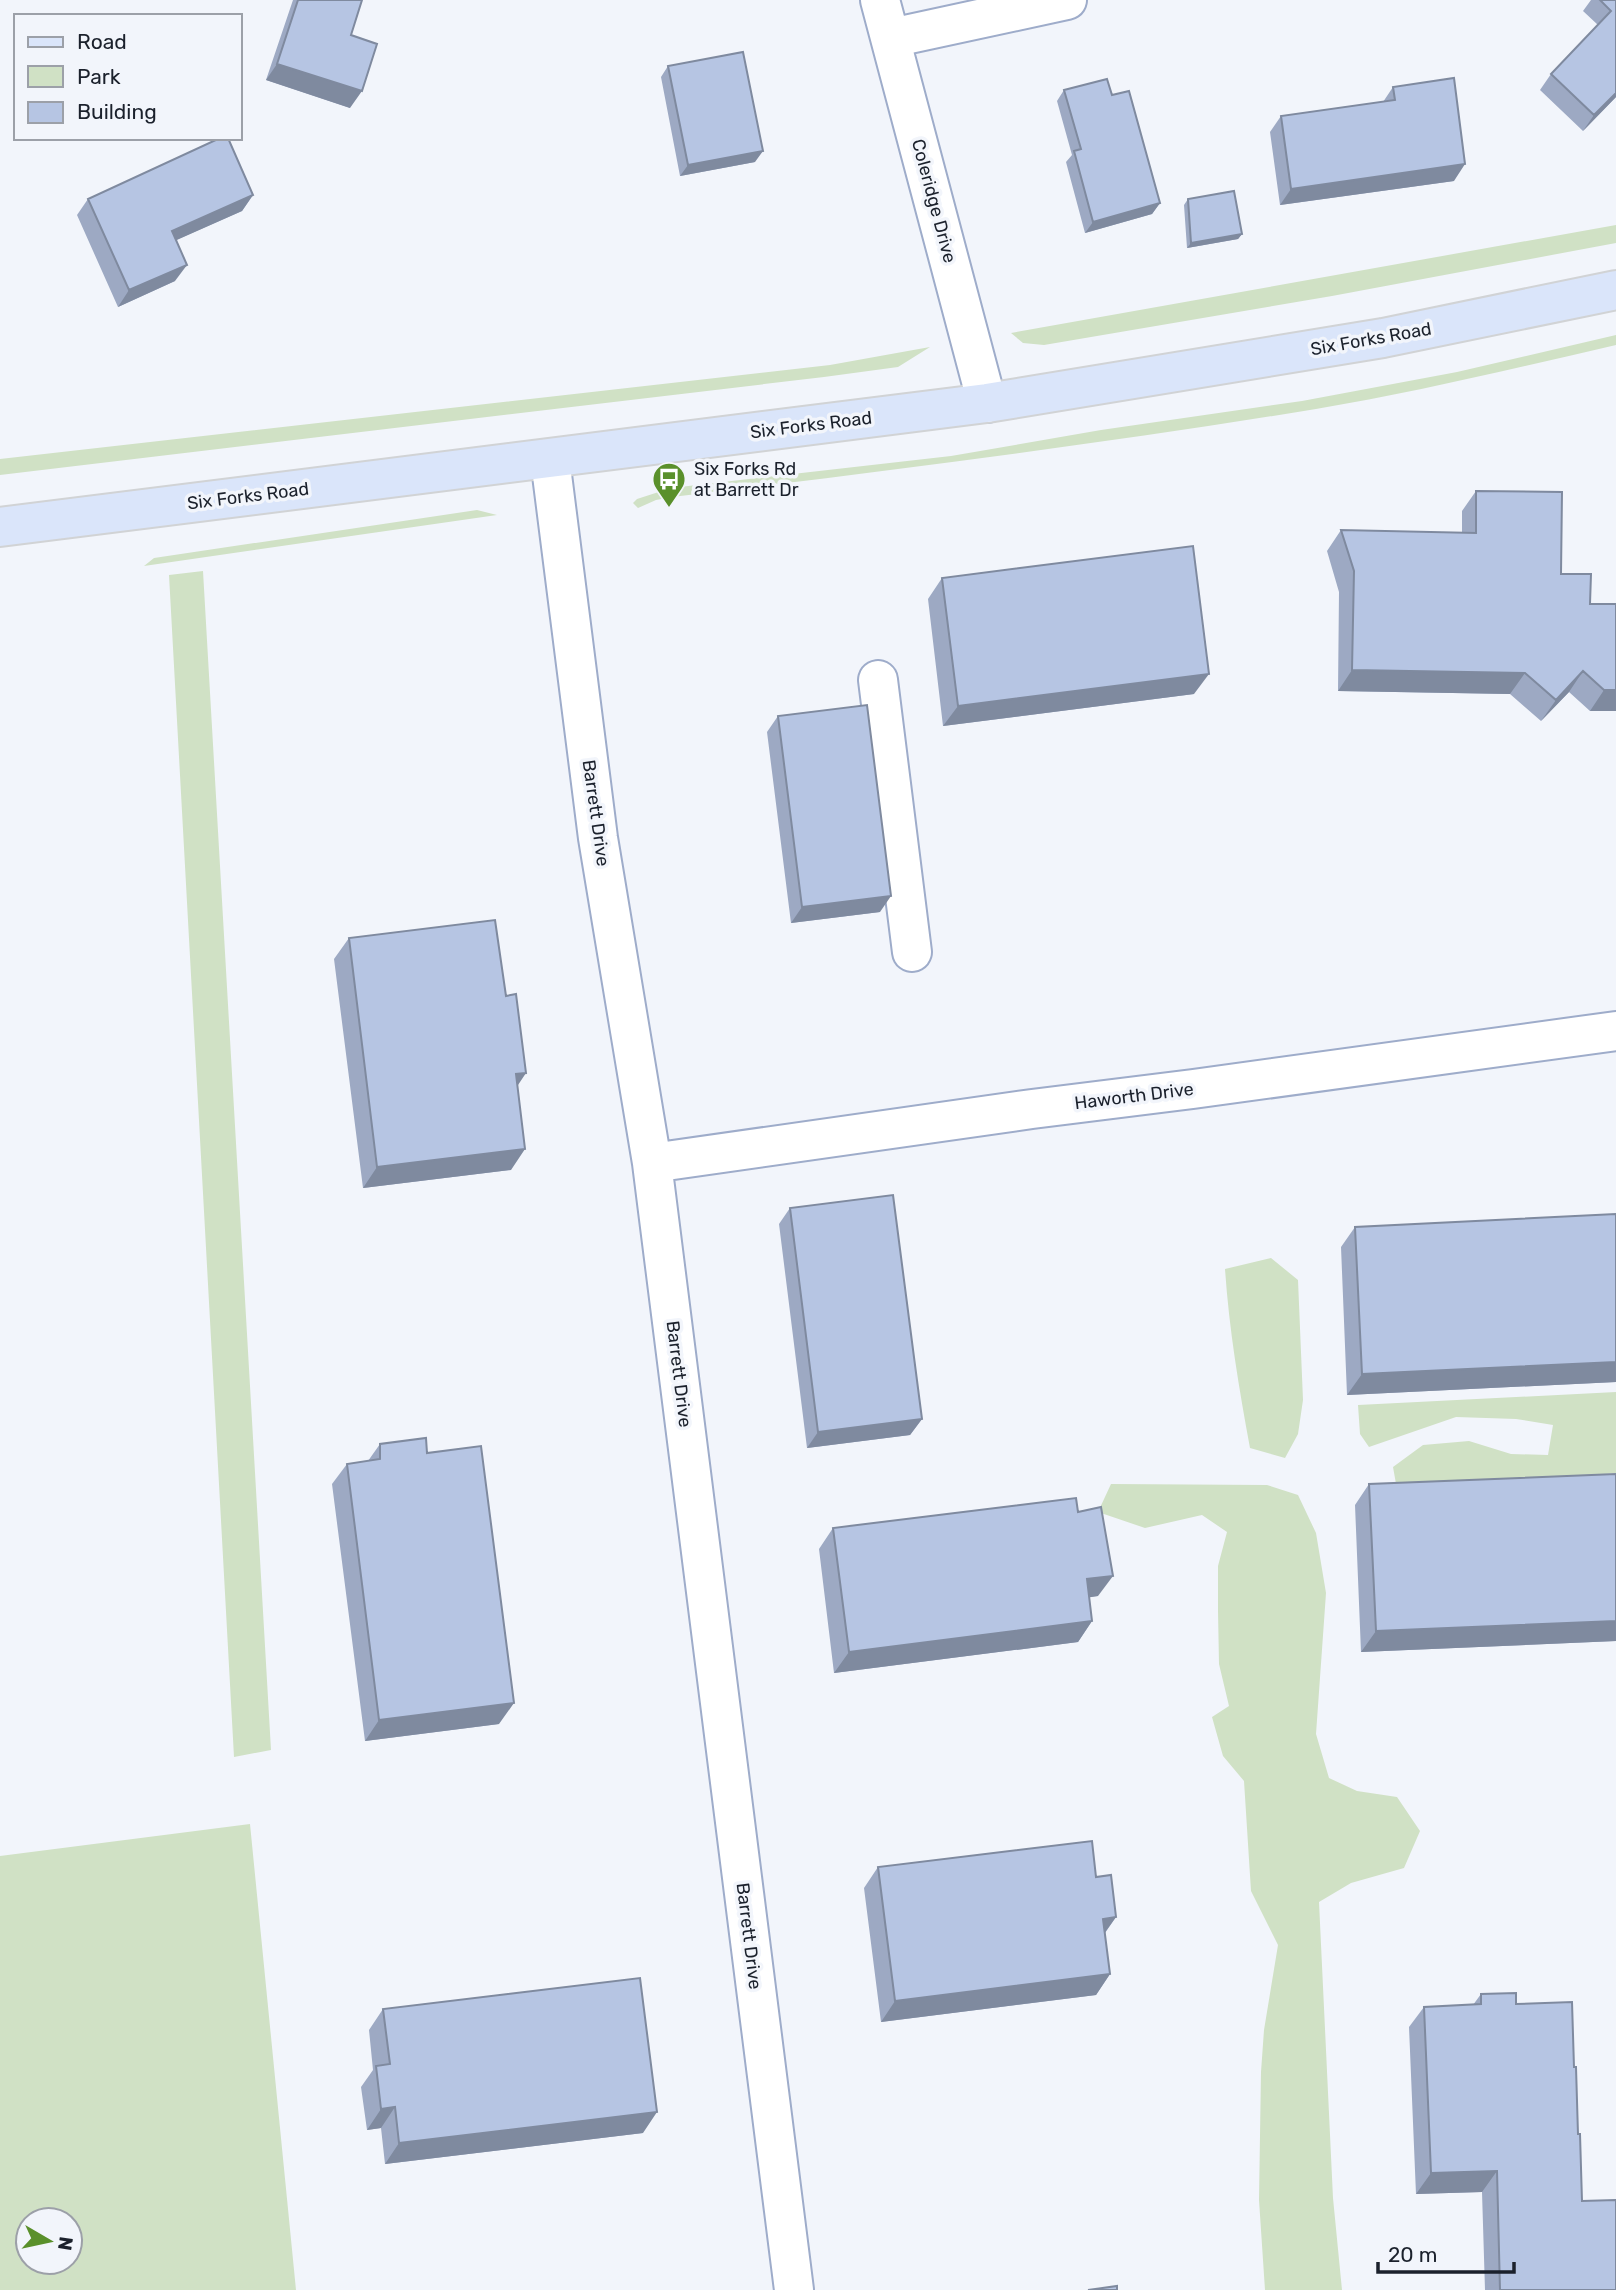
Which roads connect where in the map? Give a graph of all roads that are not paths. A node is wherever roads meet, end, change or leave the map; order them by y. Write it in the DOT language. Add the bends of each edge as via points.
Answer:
graph roads {
  1 [pos="880,0"];
  2 [pos="1067,0"];
  3 [pos="891,38"];
  4 [pos="1616,290"];
  5 [pos="987,403"];
  6 [pos="550,459"];
  7 [pos="0,527"];
  8 [pos="878,680"];
  9 [pos="912,952"];
  10 [pos="1616,1031"];
  11 [pos="652,1163"];
  12 [pos="794,2290"];
  1 -- 3 [label="street, Coleridge Drive"];
  2 -- 3 [label="street"];
  3 -- 5 [label="street, Coleridge Drive"];
  4 -- 5 [label="main road, Six Forks Road" via="1384,338"];
  5 -- 6 [label="main road, Six Forks Road"];
  6 -- 7 [label="main road, Six Forks Road"];
  6 -- 11 [label="street, Barrett Drive" via="598,838"];
  8 -- 9 [label="street"];
  10 -- 11 [label="street, Haworth Drive"];
  11 -- 12 [label="street, Barrett Drive"];
}
